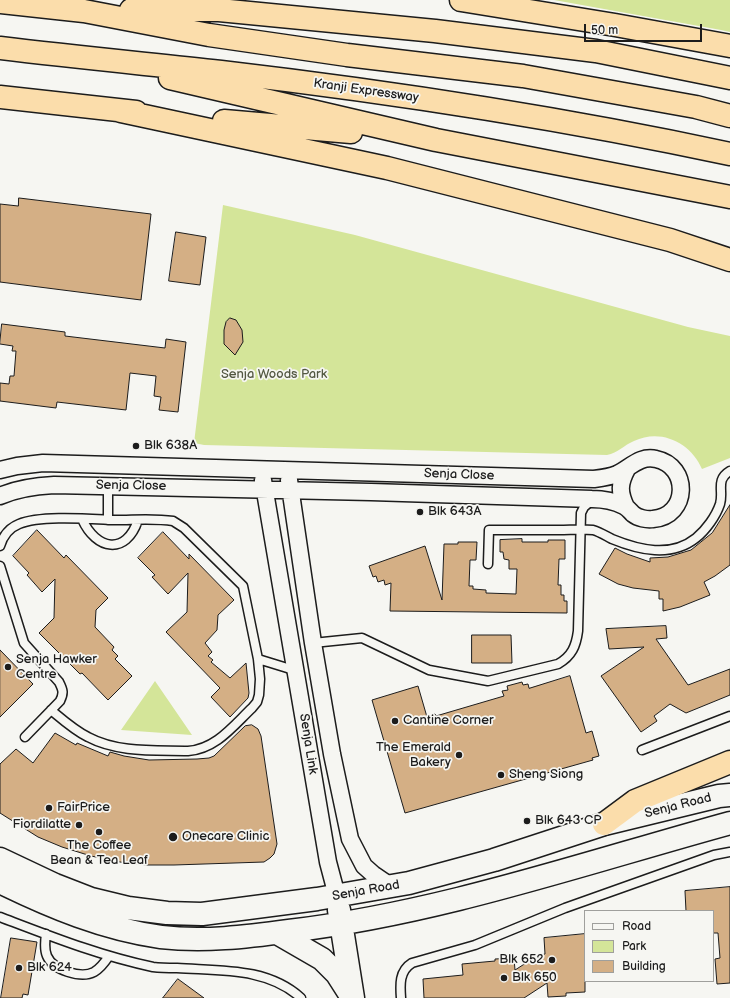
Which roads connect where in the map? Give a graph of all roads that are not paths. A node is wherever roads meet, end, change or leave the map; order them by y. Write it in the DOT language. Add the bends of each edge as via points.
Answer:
graph roads {
  1 [pos="461,0"];
  2 [pos="0,2"];
  3 [pos="84,11"];
  4 [pos="730,46"];
  5 [pos="0,48"];
  6 [pos="83,58"];
  7 [pos="730,78"];
  8 [pos="0,97"];
  9 [pos="122,111"];
  10 [pos="730,116"];
  11 [pos="436,140"];
  12 [pos="730,154"];
  13 [pos="730,197"];
  14 [pos="670,240"];
  15 [pos="730,248"];
  16 [pos="730,260"];
  17 [pos="627,469"];
  18 [pos="0,470"];
  19 [pos="263,470"];
  20 [pos="288,470"];
  21 [pos="730,471"];
  22 [pos="108,486"];
  23 [pos="264,490"];
  24 [pos="290,491"];
  25 [pos="0,496"];
  26 [pos="565,498"];
  27 [pos="596,499"];
  28 [pos="626,507"];
  29 [pos="581,513"];
  30 [pos="82,519"];
  31 [pos="108,520"];
  32 [pos="138,520"];
  33 [pos="580,530"];
  34 [pos="0,546"];
  35 [pos="488,564"];
  36 [pos="0,566"];
  37 [pos="313,643"];
  38 [pos="258,659"];
  39 [pos="297,671"];
  40 [pos="51,710"];
  41 [pos="730,716"];
  42 [pos="25,737"];
  43 [pos="642,750"];
  44 [pos="730,762"];
  45 [pos="730,795"];
  46 [pos="730,823"];
  47 [pos="604,824"];
  48 [pos="730,852"];
  49 [pos="0,859"];
  50 [pos="0,882"];
  51 [pos="392,887"];
  52 [pos="337,896"];
  53 [pos="0,917"];
  54 [pos="342,924"];
  55 [pos="277,933"];
  56 [pos="46,934"];
  57 [pos="109,956"];
  58 [pos="301,998"];
  59 [pos="353,998"];
  60 [pos="401,998"];
  1 -- 4 [label="highway"];
  2 -- 3 [label="highway"];
  3 -- 7 [label="highway" via="218,10 435,30 596,51"];
  3 -- 10 [label="highway" via="209,35 523,76 696,107"];
  5 -- 6 [label="highway, Kranji Expressway"];
  6 -- 11 [label="highway"];
  6 -- 12 [label="highway, Kranji Expressway" via="358,89 501,110"];
  8 -- 9 [label="highway"];
  9 -- 11 [label="highway"];
  9 -- 14 [label="highway" via="387,168"];
  11 -- 13 [label="highway"];
  14 -- 15 [label="highway"];
  14 -- 16 [label="highway"];
  17 -- 20 [label="street, Senja Close" via="616,475 594,479"];
  17 -- 28 [label="street" via="620,488 621,498"];
  17 -- 28 [label="street, Senja Close" via="644,459 664,461 678,475 681,495 671,512 662,518 642,518"];
  18 -- 19 [label="street, Senja Close" via="43,463"];
  19 -- 20 [label="street, Senja Close"];
  19 -- 23 [label="street"];
  20 -- 24 [label="street"];
  21 -- 33 [label="lane" via="722,479 721,500 716,512 702,533 684,546 664,551 649,550 626,545 594,531"];
  22 -- 23 [label="street, Senja Close"];
  22 -- 25 [label="street, Senja Close" via="29,487"];
  22 -- 31 [label="lane"];
  23 -- 24 [label="street, Senja Close"];
  23 -- 39 [label="street, Senja Link"];
  24 -- 26 [label="street, Senja Close"];
  24 -- 37 [label="street, Senja Link"];
  26 -- 27 [label="street, Senja Close"];
  26 -- 29 [label="lane"];
  27 -- 28 [label="street, Senja Close" via="608,500"];
  27 -- 29 [label="lane" via="587,504"];
  29 -- 33 [label="lane"];
  30 -- 31 [label="lane"];
  30 -- 32 [label="lane" via="89,533 99,541 113,545 126,540 134,531"];
  30 -- 34 [label="lane" via="27,521 10,529"];
  31 -- 32 [label="lane"];
  32 -- 38 [label="lane" via="169,520 177,523 240,582 244,587"];
  33 -- 35 [label="lane" via="489,530"];
  33 -- 37 [label="lane" via="578,631 570,656 558,664 488,681 433,672 362,638"];
  36 -- 40 [label="lane" via="24,643 59,682 63,690 60,701"];
  37 -- 51 [label="street, Senja Link" via="350,839 364,866"];
  38 -- 39 [label="lane"];
  38 -- 40 [label="lane" via="261,687 257,702 221,738 196,750 127,749 113,746 90,738"];
  39 -- 52 [label="street, Senja Link" via="327,854"];
  40 -- 42 [label="lane"];
  41 -- 43 [label="lane"];
  44 -- 47 [label="highway" via="635,801"];
  45 -- 47 [label="street, Senja Road"];
  46 -- 54 [label="street, Senja Road" via="479,894"];
  47 -- 51 [label="street, Senja Road" via="494,860"];
  48 -- 60 [label="lane" via="714,855 572,905 475,945 412,963 402,977"];
  49 -- 52 [label="street, Senja Road" via="91,899 128,908 167,913 209,913"];
  50 -- 55 [label="street, Senja Road" via="89,921 160,937 208,939"];
  51 -- 52 [label="street, Senja Road"];
  52 -- 54 [label="street, Senja Link"];
  53 -- 56 [label="lane"];
  54 -- 55 [label="street, Senja Road"];
  54 -- 59 [label="street, Senja Link"];
  55 -- 59 [label="street" via="322,959 337,974"];
  56 -- 57 [label="lane"];
  56 -- 57 [label="lane" via="47,958 63,970 76,974 94,972"];
  57 -- 58 [label="lane" via="154,967 243,972 262,976"];
}
